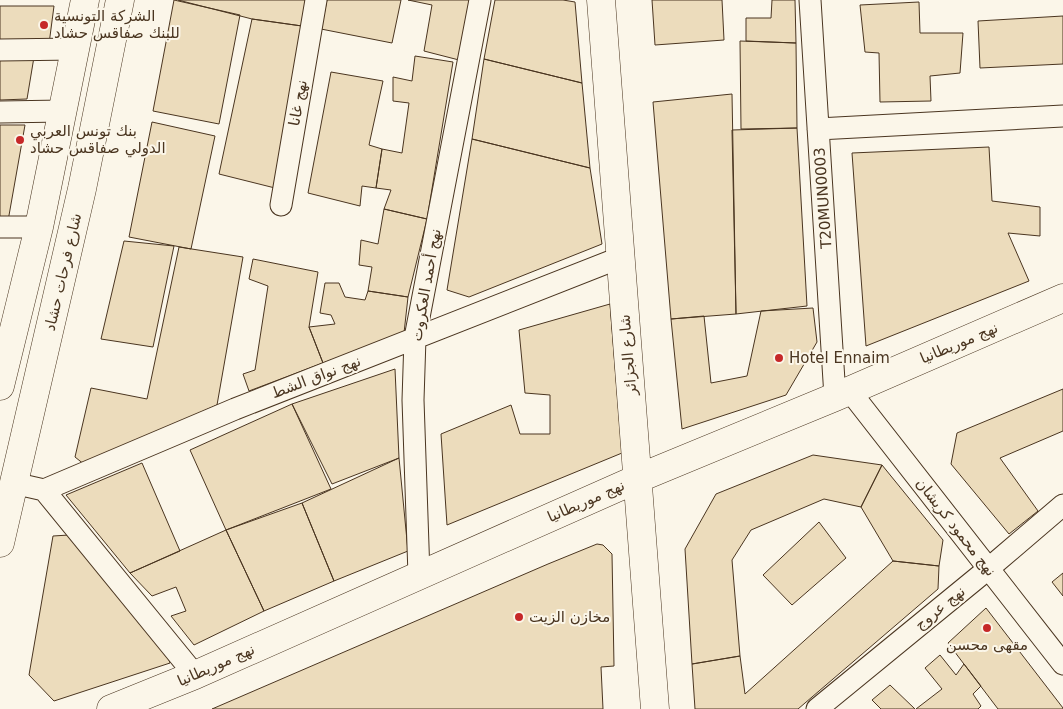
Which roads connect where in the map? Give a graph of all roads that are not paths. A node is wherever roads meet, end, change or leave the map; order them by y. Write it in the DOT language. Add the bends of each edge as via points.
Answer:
graph roads {
  1 [pos="85,0"];
  2 [pos="120,0"];
  3 [pos="316,0"];
  4 [pos="480,0"];
  5 [pos="601,0"];
  6 [pos="810,0"];
  7 [pos="76,49"];
  8 [pos="0,50"];
  9 [pos="63,111"];
  10 [pos="0,112"];
  11 [pos="1063,116"];
  12 [pos="818,130"];
  13 [pos="281,206"];
  14 [pos="0,227"];
  15 [pos="39,227"];
  16 [pos="620,258"];
  17 [pos="1063,298"];
  18 [pos="416,338"];
  19 [pos="0,386"];
  20 [pos="842,394"];
  21 [pos="639,478"];
  22 [pos="13,483"];
  23 [pos="44,490"];
  24 [pos="1063,505"];
  25 [pos="0,543"];
  26 [pos="988,569"];
  27 [pos="419,574"];
  28 [pos="1063,664"];
  29 [pos="195,675"];
  30 [pos="111,709"];
  31 [pos="654,709"];
  32 [pos="817,709"];
  1 -- 7 [label="street"];
  2 -- 22 [label="street, شارع فرحات حشاد" via="82,189"];
  3 -- 13 [label="street, نهج غانا"];
  4 -- 18 [label="street, نهج أحمد العكروت"];
  5 -- 16 [label="street, شارع الجزائر"];
  6 -- 12 [label="street, T20MUN0003"];
  7 -- 8 [label="street"];
  7 -- 9 [label="street"];
  9 -- 10 [label="street"];
  9 -- 15 [label="street"];
  11 -- 12 [label="street"];
  12 -- 20 [label="street, T20MUN0003"];
  14 -- 15 [label="street"];
  15 -- 19 [label="street"];
  16 -- 18 [label="street, نهج نواق الشط"];
  16 -- 21 [label="street, شارع الجزائر"];
  17 -- 20 [label="street, نهج موريطانيا"];
  18 -- 23 [label="street, نهج نواق الشط" via="235,409"];
  18 -- 27 [label="street, نهج أحمد العكروت" via="412,400"];
  20 -- 21 [label="street, نهج موريطانيا"];
  20 -- 26 [label="street, نهج محمود كريشان"];
  21 -- 27 [label="street, نهج موريطانيا"];
  21 -- 31 [label="street, شارع الجزائر"];
  22 -- 23 [label="street"];
  22 -- 25 [label="street, شارع فرحات حشاد"];
  23 -- 29 [label="street"];
  24 -- 26 [label="street, نهج عروج"];
  26 -- 28 [label="street, نهج محمود كريشان"];
  26 -- 32 [label="street, نهج عروج"];
  27 -- 29 [label="street, نهج موريطانيا"];
  29 -- 30 [label="street, نهج موريطانيا"];
}
